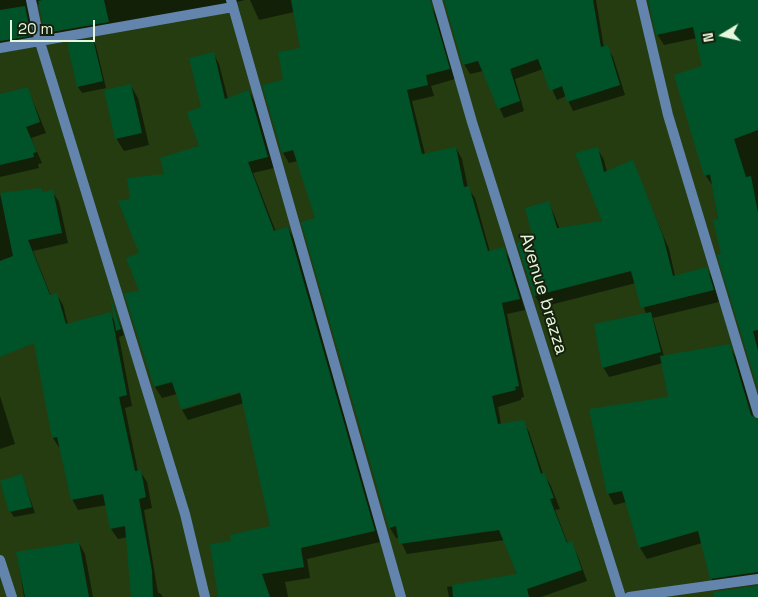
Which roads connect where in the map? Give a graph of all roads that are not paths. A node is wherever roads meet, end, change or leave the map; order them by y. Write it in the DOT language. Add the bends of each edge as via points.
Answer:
graph roads {
  1 [pos="31,0"];
  2 [pos="437,0"];
  3 [pos="641,0"];
  4 [pos="232,4"];
  5 [pos="39,40"];
  6 [pos="0,48"];
  7 [pos="758,413"];
  8 [pos="0,560"];
  9 [pos="758,579"];
  10 [pos="12,597"];
  11 [pos="206,597"];
  12 [pos="401,597"];
  13 [pos="621,597"];
  14 [pos="629,597"];
  1 -- 5 [label="street"];
  2 -- 13 [label="street, Avenue brazza"];
  3 -- 7 [label="street" via="668,115"];
  4 -- 5 [label="street"];
  4 -- 12 [label="street"];
  5 -- 6 [label="street"];
  5 -- 11 [label="street" via="185,514"];
  8 -- 10 [label="street"];
  9 -- 14 [label="street"];
}
